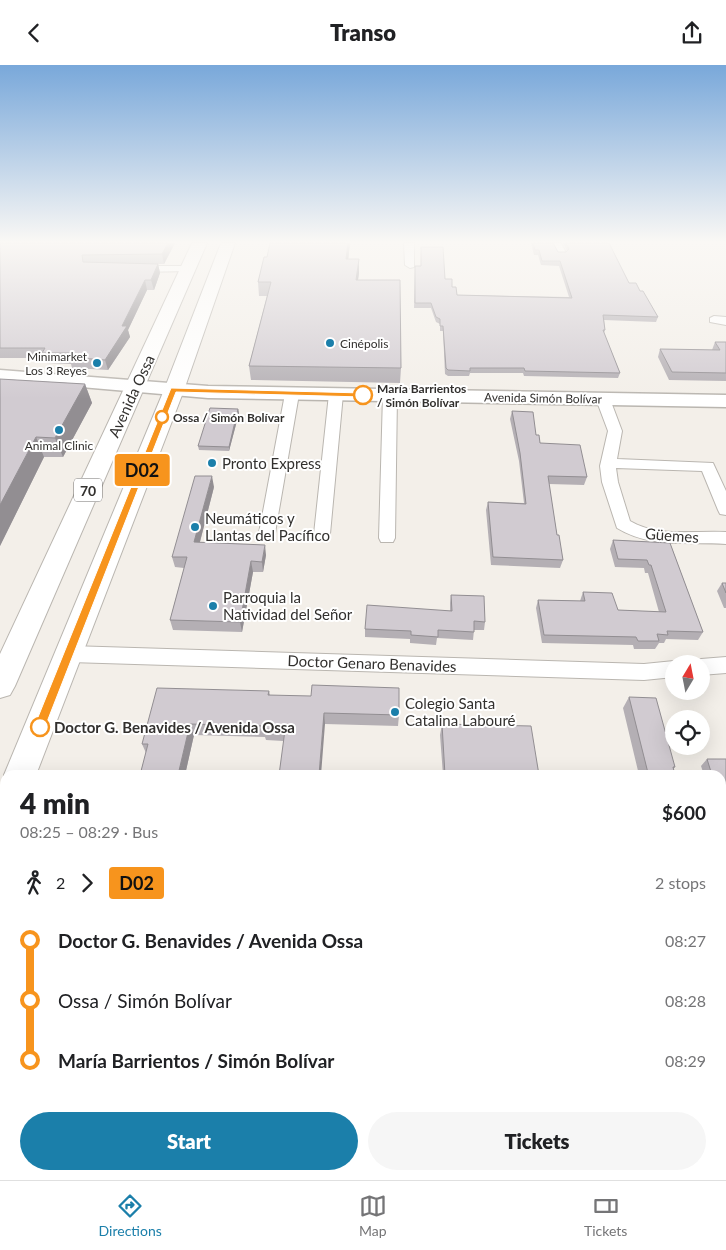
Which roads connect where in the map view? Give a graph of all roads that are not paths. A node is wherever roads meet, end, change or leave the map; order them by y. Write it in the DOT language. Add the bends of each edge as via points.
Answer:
graph roads {
  1 [pos="177,295"];
  2 [pos="209,295"];
  3 [pos="714,321"];
  4 [pos="726,321"];
  5 [pos="0,375"];
  6 [pos="136,387"];
  7 [pos="174,390"];
  8 [pos="292,393"];
  9 [pos="336,395"];
  10 [pos="390,395"];
  11 [pos="603,399"];
  12 [pos="726,401"];
  13 [pos="608,463"];
  14 [pos="726,510"];
  15 [pos="267,533"];
  16 [pos="322,534"];
  17 [pos="726,538"];
  18 [pos="387,539"];
  19 [pos="70,654"];
  20 [pos="726,665"];
  21 [pos="710,666"];
  22 [pos="665,670"];
  23 [pos="0,685"];
  24 [pos="22,770"];
  1 -- 6 [label="main road, Avenida Ossa / 70"];
  2 -- 7 [label="main road"];
  3 -- 4 [label="street"];
  5 -- 6 [label="street, Avenida Simón Bolívar"];
  6 -- 7 [label="street, Avenida Simón Bolívar"];
  6 -- 23 [label="main road, Avenida Ossa / 70"];
  7 -- 8 [label="street, Avenida Simón Bolívar"];
  7 -- 19 [label="main road"];
  8 -- 9 [label="street, Avenida Simón Bolívar"];
  8 -- 15 [label="street"];
  9 -- 10 [label="street, Avenida Simón Bolívar"];
  9 -- 16 [label="street"];
  10 -- 11 [label="street, Avenida Simón Bolívar"];
  10 -- 18 [label="street"];
  11 -- 12 [label="street, Avenida Simón Bolívar"];
  11 -- 13 [label="street, Güemes" via="615,431"];
  13 -- 14 [label="street" via="708,466"];
  13 -- 17 [label="street, Güemes" via="620,517 629,529 656,537"];
  19 -- 22 [label="street, Doctor Genaro Benavides" via="644,672"];
  19 -- 24 [label="main road"];
  20 -- 21 [label="street"];
}
